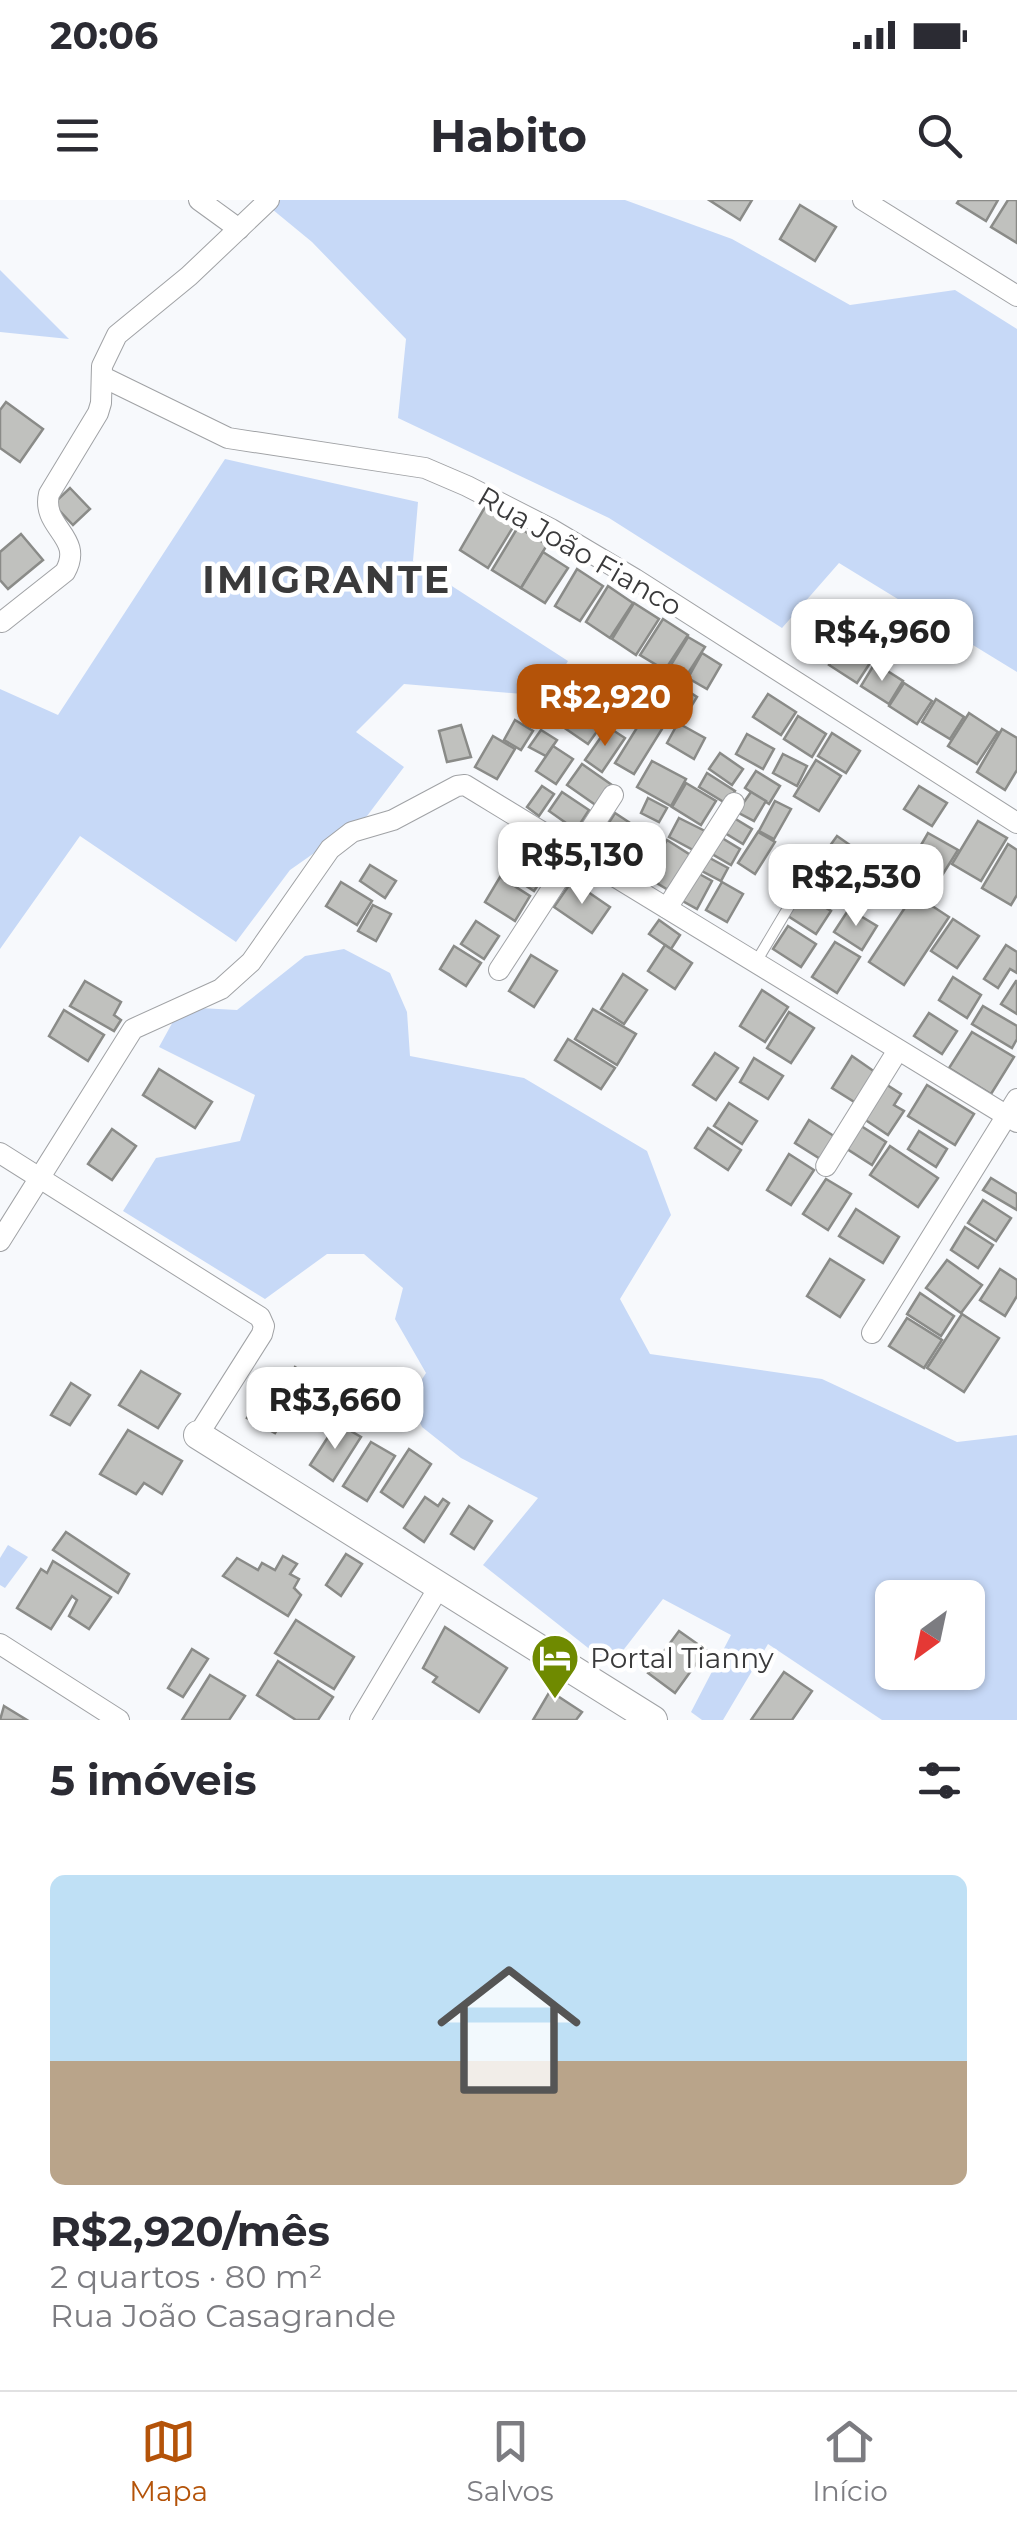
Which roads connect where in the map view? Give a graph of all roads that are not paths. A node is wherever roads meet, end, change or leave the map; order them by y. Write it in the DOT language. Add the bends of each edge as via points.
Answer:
graph roads {
  1 [pos="199,200"];
  2 [pos="270,200"];
  3 [pos="863,200"];
  4 [pos="239,229"];
  5 [pos="1017,296"];
  6 [pos="103,376"];
  7 [pos="2,622"];
  8 [pos="613,795"];
  9 [pos="734,803"];
  10 [pos="1017,822"];
  11 [pos="576,852"];
  12 [pos="810,872"];
  13 [pos="667,908"];
  14 [pos="756,962"];
  15 [pos="499,970"];
  16 [pos="898,1050"];
  17 [pos="1014,1112"];
  18 [pos="0,1154"];
  19 [pos="826,1166"];
  20 [pos="41,1178"];
  21 [pos="0,1241"];
  22 [pos="872,1333"];
  23 [pos="198,1434"];
  24 [pos="439,1587"];
  25 [pos="0,1644"];
  26 [pos="119,1720"];
  27 [pos="360,1720"];
  28 [pos="653,1720"];
  1 -- 4 [label="street"];
  2 -- 4 [label="street"];
  3 -- 5 [label="street"];
  4 -- 6 [label="street" via="117,335"];
  6 -- 7 [label="street" via="98,413 47,504 71,548 70,564"];
  6 -- 10 [label="street, Rua João Fianco" via="228,438 425,468 468,486 552,528"];
  8 -- 11 [label="street"];
  9 -- 13 [label="street"];
  11 -- 13 [label="street"];
  11 -- 15 [label="street"];
  11 -- 20 [label="street" via="465,785 343,836 251,962 221,989 132,1028"];
  12 -- 14 [label="lane"];
  13 -- 14 [label="street"];
  14 -- 16 [label="street"];
  16 -- 17 [label="street"];
  16 -- 19 [label="street"];
  17 -- 22 [label="street"];
  18 -- 20 [label="street"];
  20 -- 21 [label="street"];
  20 -- 23 [label="street" via="260,1317 262,1334"];
  23 -- 24 [label="street"];
  24 -- 27 [label="street"];
  24 -- 28 [label="street"];
  25 -- 26 [label="street"];
}
